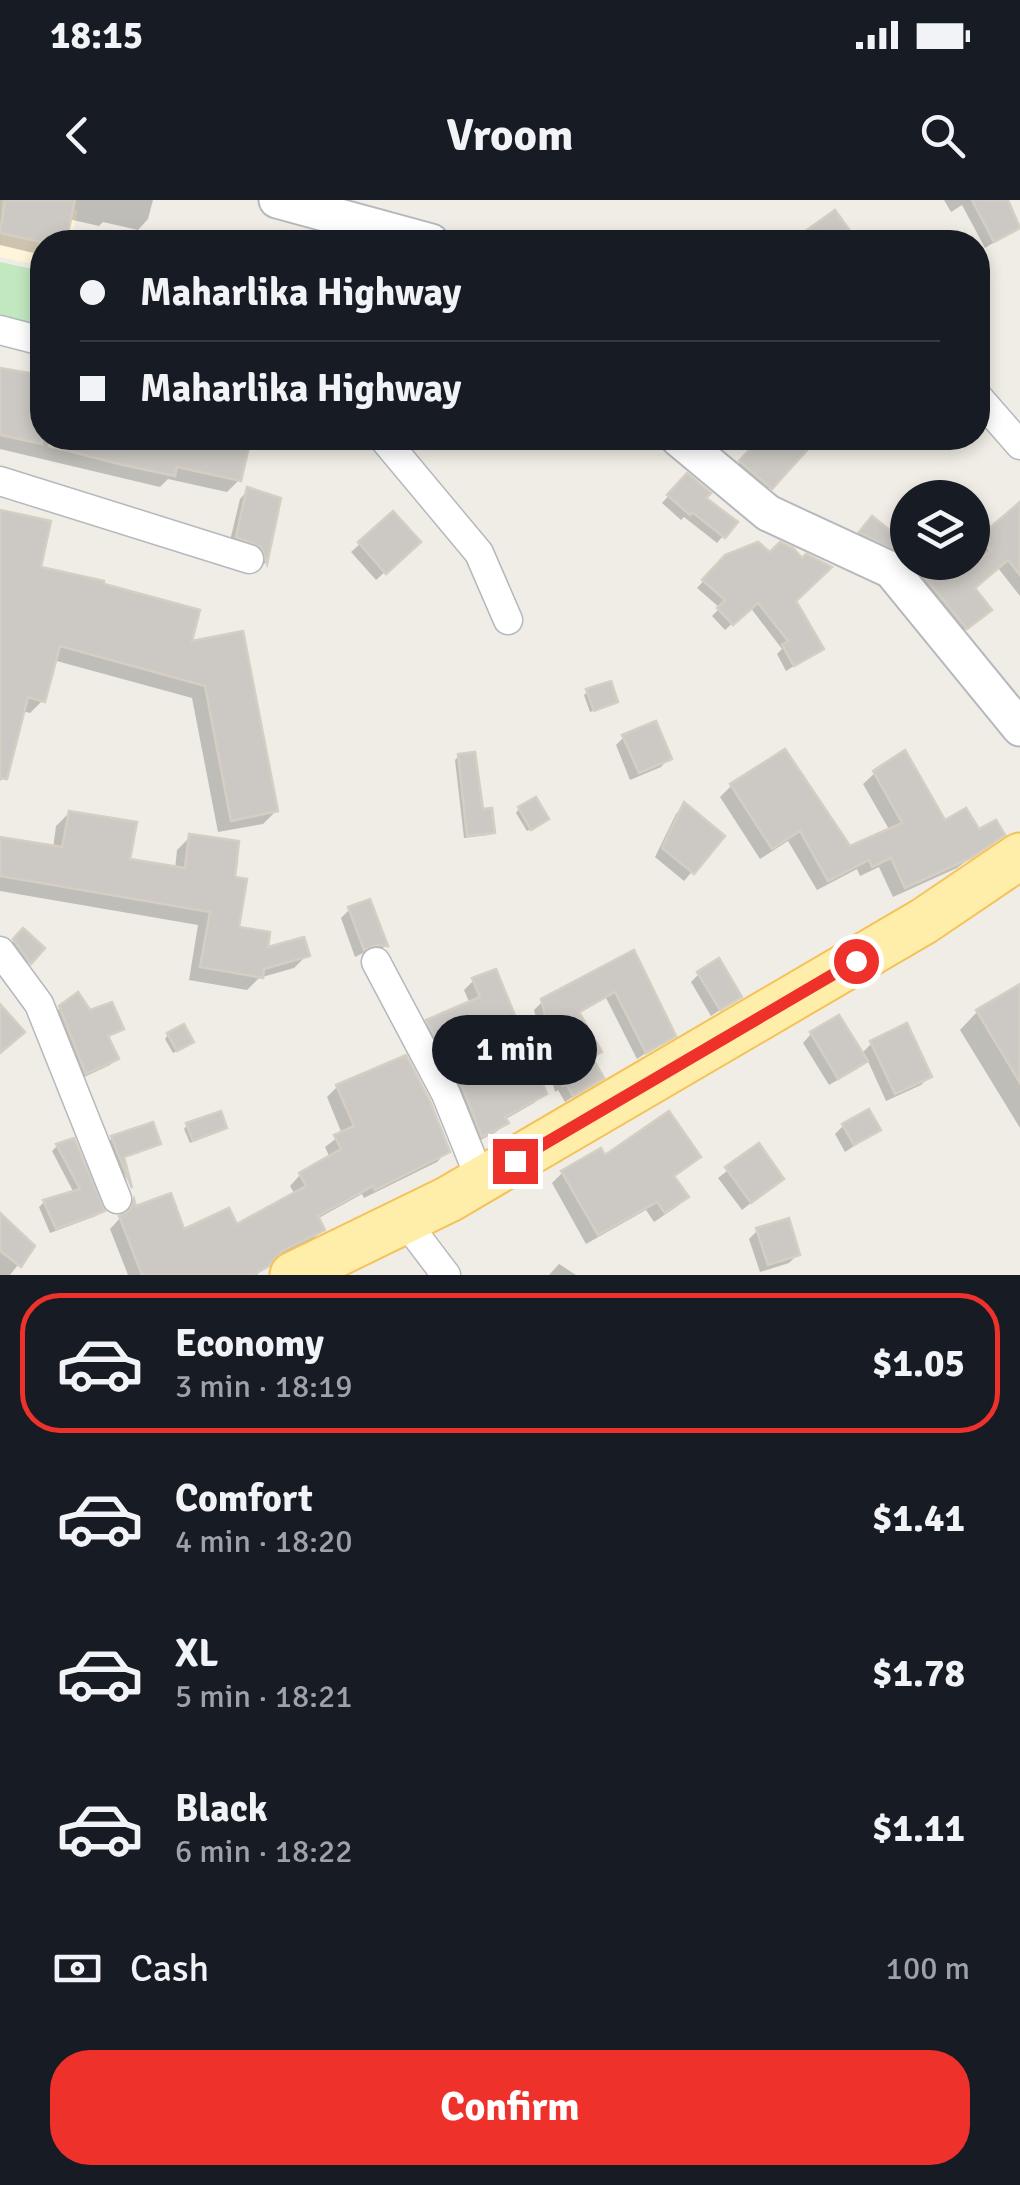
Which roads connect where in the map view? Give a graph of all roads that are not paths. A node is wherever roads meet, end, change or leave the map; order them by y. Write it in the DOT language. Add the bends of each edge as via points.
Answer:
graph roads {
  1 [pos="297,202"];
  2 [pos="391,230"];
  3 [pos="0,330"];
  4 [pos="30,338"];
  5 [pos="990,411"];
  6 [pos="1020,446"];
  7 [pos="393,450"];
  8 [pos="693,450"];
  9 [pos="0,482"];
  10 [pos="249,559"];
  11 [pos="508,620"];
  12 [pos="1020,728"];
  13 [pos="1020,856"];
  14 [pos="0,951"];
  15 [pos="376,962"];
  16 [pos="481,1181"];
  17 [pos="117,1199"];
  18 [pos="405,1221"];
  19 [pos="305,1272"];
  20 [pos="446,1275"];
  1 -- 2 [label="street"];
  3 -- 4 [label="street"];
  5 -- 6 [label="street"];
  7 -- 11 [label="street" via="479,552"];
  8 -- 12 [label="street" via="768,512 891,570"];
  9 -- 10 [label="street"];
  13 -- 16 [label="main road" via="924,921"];
  14 -- 17 [label="street" via="39,1004"];
  15 -- 16 [label="street" via="446,1094"];
  16 -- 18 [label="main road"];
  18 -- 19 [label="main road"];
  18 -- 20 [label="street"];
}
